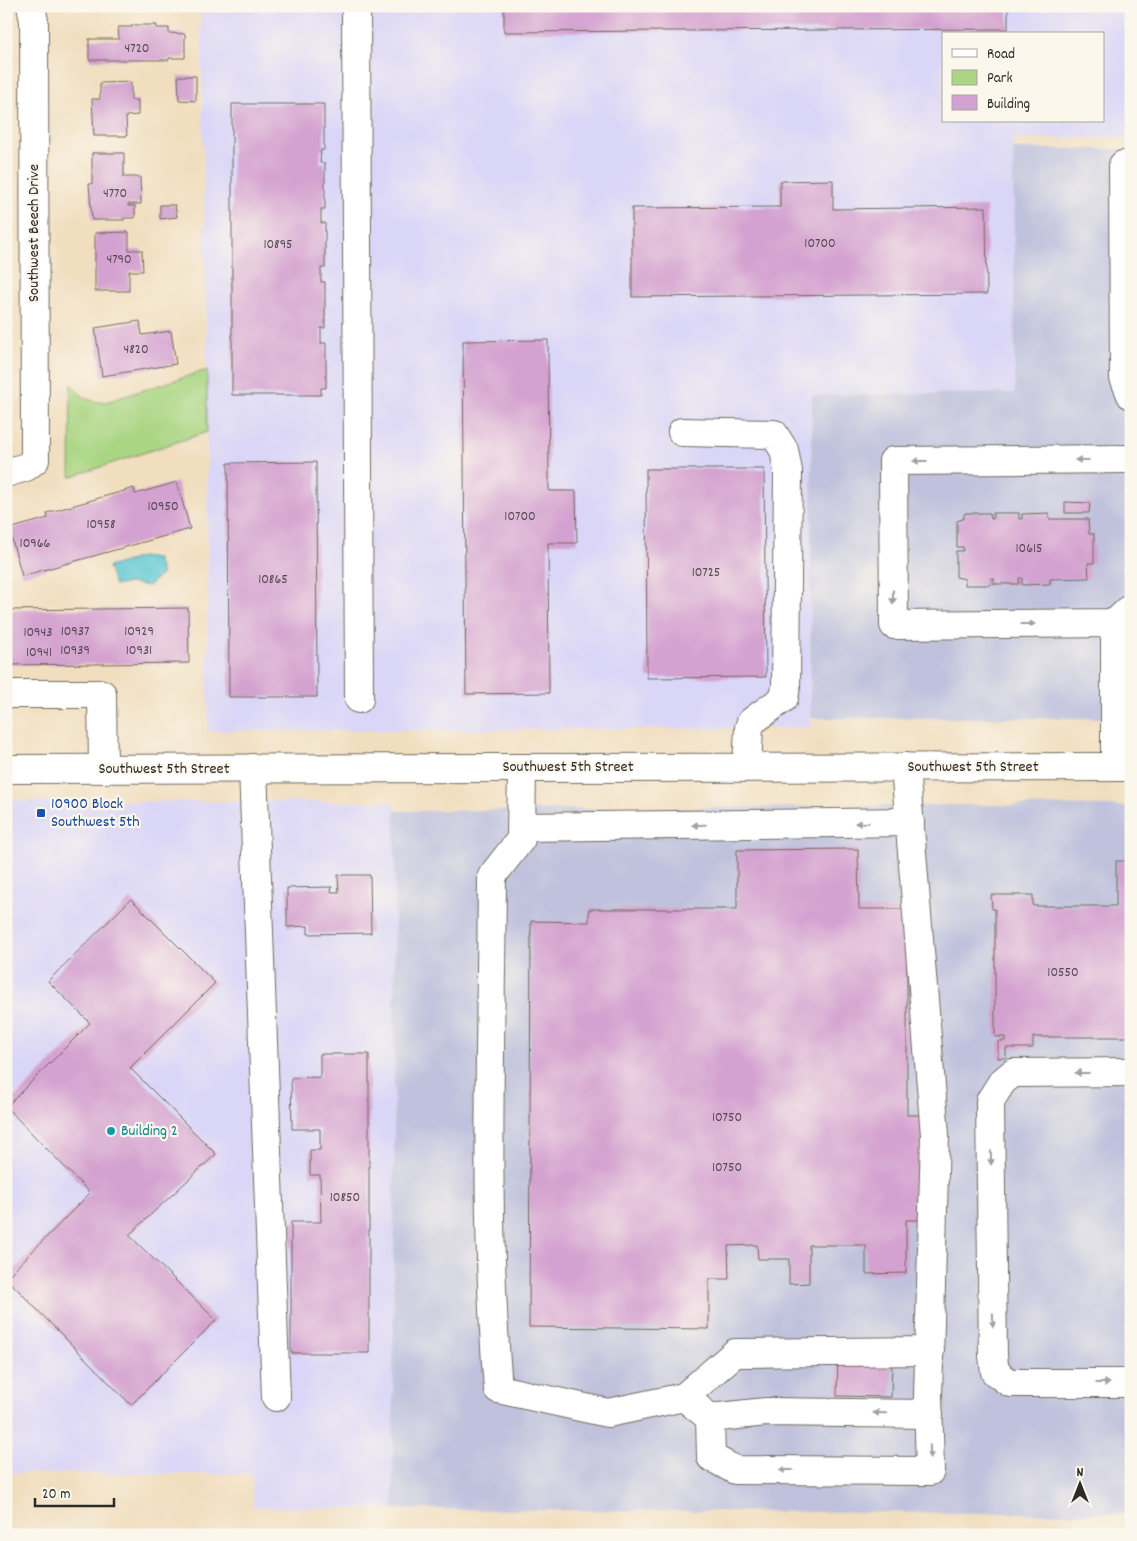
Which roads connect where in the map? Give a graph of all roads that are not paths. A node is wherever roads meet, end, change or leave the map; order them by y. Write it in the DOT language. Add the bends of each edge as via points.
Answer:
graph roads {
  1 [pos="31,6"];
  2 [pos="356,6"];
  3 [pos="1123,165"];
  4 [pos="1131,395"];
  5 [pos="682,432"];
  6 [pos="1131,460"];
  7 [pos="6,473"];
  8 [pos="1123,616"];
  9 [pos="6,694"];
  10 [pos="359,699"];
  11 [pos="748,767"];
  12 [pos="906,767"];
  13 [pos="1123,767"];
  14 [pos="253,768"];
  15 [pos="522,768"];
  16 [pos="6,769"];
  17 [pos="103,769"];
  18 [pos="910,822"];
  19 [pos="522,827"];
  20 [pos="1131,1072"];
  21 [pos="930,1351"];
  22 [pos="1131,1383"];
  23 [pos="276,1397"];
  24 [pos="684,1397"];
  25 [pos="929,1414"];
  26 [pos="710,1418"];
  1 -- 7 [label="street, Southwest Beech Drive" via="34,21 35,460 26,467"];
  2 -- 10 [label="street"];
  3 -- 4 [label="street" via="1124,378"];
  5 -- 11 [label="street" via="774,434 784,450 788,471 786,688 784,698 751,722"];
  6 -- 8 [label="street, one-way" via="893,461 894,625"];
  8 -- 13 [label="street"];
  9 -- 17 [label="street" via="102,694"];
  11 -- 12 [label="street, Southwest 5th Street"];
  11 -- 15 [label="street, Southwest 5th Street"];
  12 -- 13 [label="street, Southwest 5th Street"];
  12 -- 18 [label="street"];
  14 -- 15 [label="street, Southwest 5th Street"];
  14 -- 17 [label="street, Southwest 5th Street"];
  14 -- 23 [label="street"];
  15 -- 19 [label="street"];
  16 -- 17 [label="street, Southwest 5th Street"];
  18 -- 19 [label="street, one-way"];
  18 -- 21 [label="street" via="935,1135"];
  19 -- 24 [label="street" via="521,839 492,876 490,1179 493,1334 498,1389 608,1413"];
  20 -- 22 [label="street, one-way" via="1013,1073 1002,1082 990,1101 995,1372 1010,1383"];
  21 -- 24 [label="street" via="735,1353"];
  21 -- 25 [label="street"];
  24 -- 26 [label="street"];
  25 -- 26 [label="street, one-way" via="766,1412"];
  25 -- 26 [label="street, one-way" via="930,1471 735,1470 711,1457"];
}
